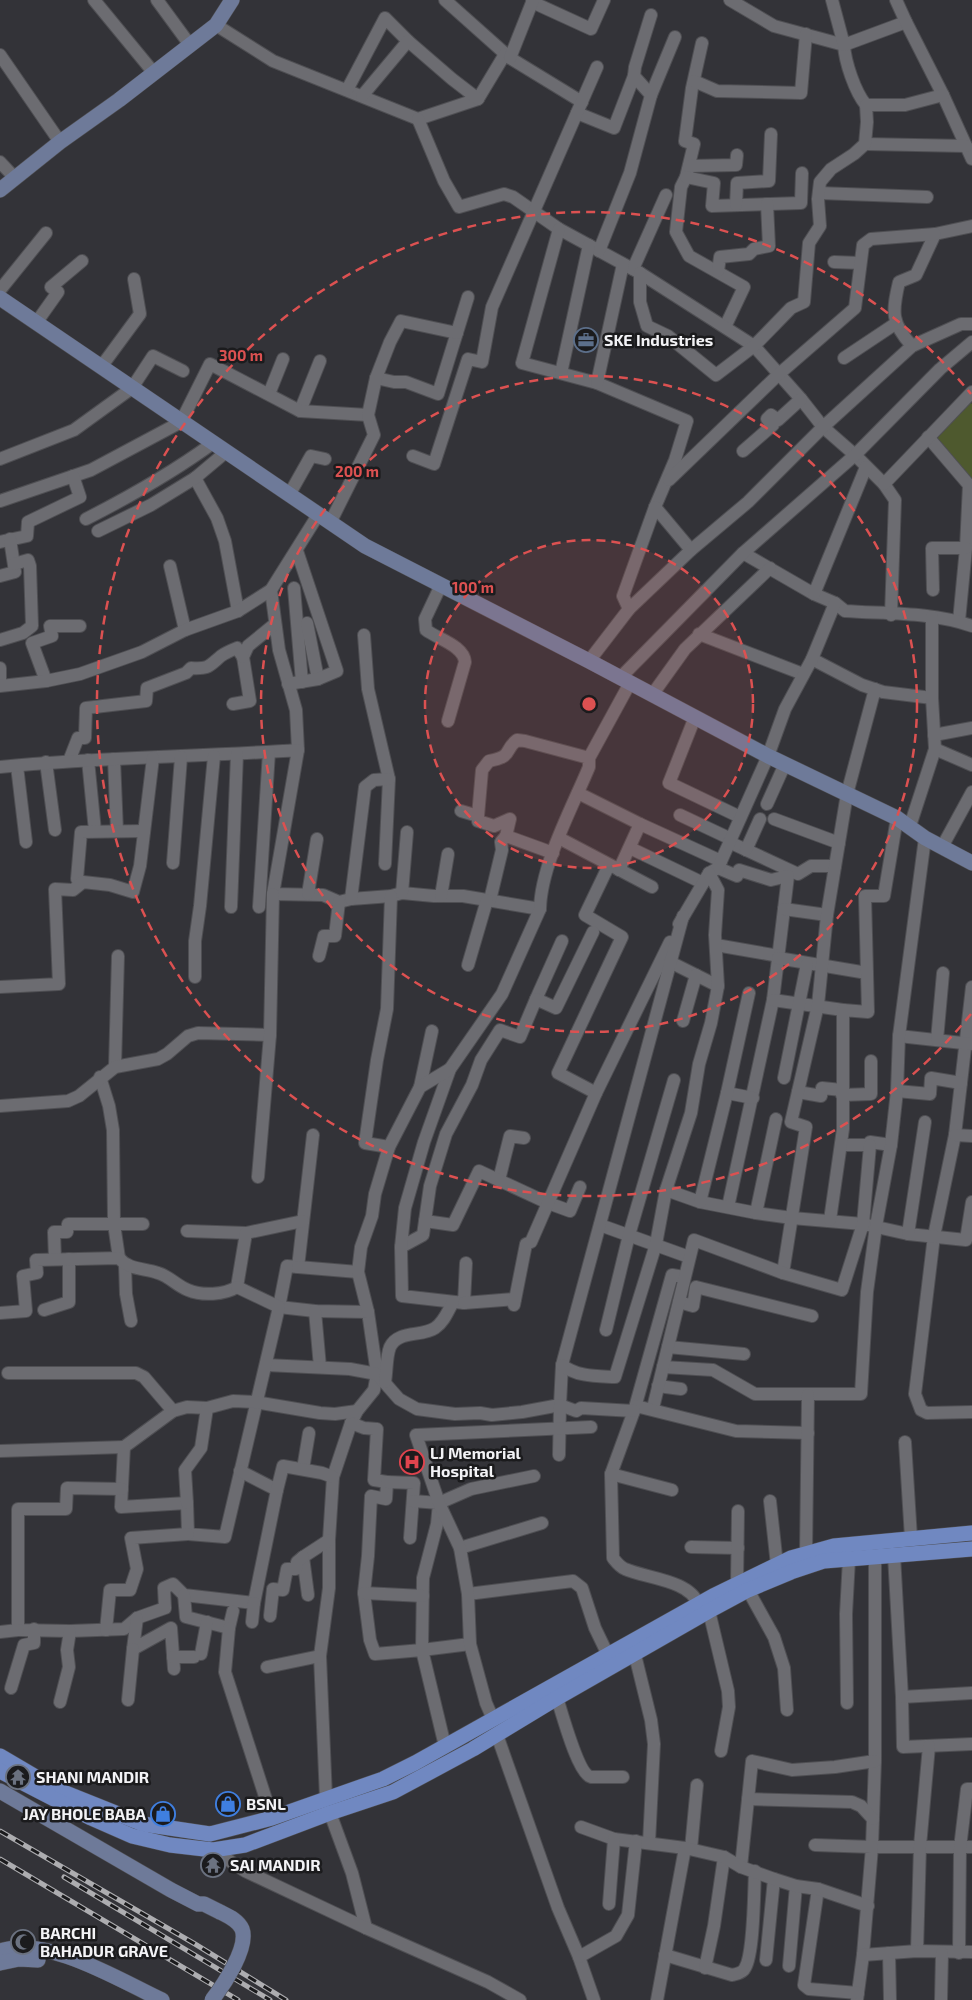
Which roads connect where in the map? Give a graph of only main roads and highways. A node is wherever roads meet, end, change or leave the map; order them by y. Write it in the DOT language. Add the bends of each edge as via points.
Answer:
graph roads {
  1 [pos="972,1533"];
  2 [pos="972,1549"];
  3 [pos="743,1587"];
  4 [pos="704,1607"];
  5 [pos="0,1756"];
  6 [pos="0,1770"];
  1 -- 3 [label="main road" via="834,1546 777,1565"];
  2 -- 3 [label="main road" via="824,1562"];
  3 -- 4 [label="main road"];
  4 -- 5 [label="main road" via="608,1655 383,1779 272,1818 210,1834 143,1824 64,1792"];
  4 -- 6 [label="main road" via="634,1655 393,1792 245,1846 213,1850 132,1836"];
}
